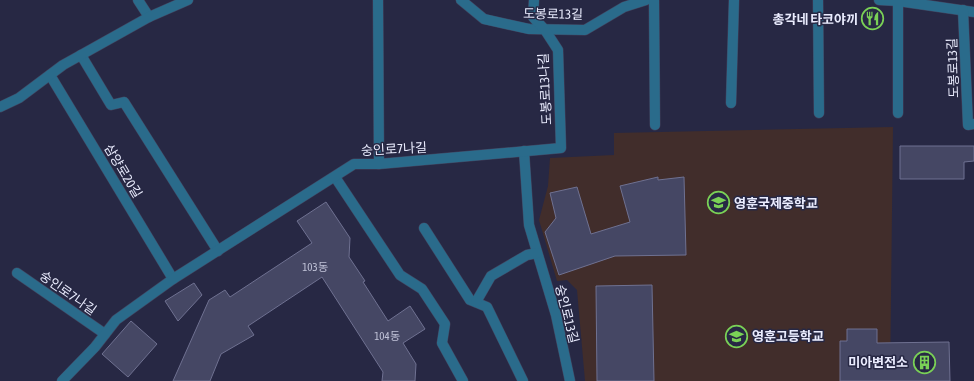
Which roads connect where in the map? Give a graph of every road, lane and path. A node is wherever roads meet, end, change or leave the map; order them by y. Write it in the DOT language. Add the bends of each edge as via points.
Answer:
graph roads {
  1 [pos="138,0"];
  2 [pos="188,0"];
  3 [pos="378,0"];
  4 [pos="461,0"];
  5 [pos="534,0"];
  6 [pos="646,0"];
  7 [pos="654,0"];
  8 [pos="734,0"];
  9 [pos="818,0"];
  10 [pos="879,0"];
  11 [pos="898,1"];
  12 [pos="963,10"];
  13 [pos="974,12"];
  14 [pos="149,17"];
  15 [pos="544,30"];
  16 [pos="81,55"];
  17 [pos="50,75"];
  18 [pos="731,103"];
  19 [pos="0,107"];
  20 [pos="898,113"];
  21 [pos="818,114"];
  22 [pos="655,125"];
  23 [pos="971,125"];
  24 [pos="524,151"];
  25 [pos="379,164"];
  26 [pos="335,177"];
  27 [pos="424,228"];
  28 [pos="218,251"];
  29 [pos="537,253"];
  30 [pos="17,273"];
  31 [pos="173,280"];
  32 [pos="476,302"];
  33 [pos="105,334"];
  34 [pos="62,381"];
  35 [pos="463,381"];
  36 [pos="523,381"];
  37 [pos="570,381"];
  1 -- 14 [label="street"];
  2 -- 14 [label="street"];
  3 -- 25 [label="street"];
  4 -- 15 [label="street, 도봉로13길" via="484,19 529,30"];
  5 -- 15 [label="street, 도봉로13나길" via="533,17"];
  6 -- 15 [label="street, 도봉로13길" via="624,8 585,30"];
  7 -- 22 [label="street"];
  8 -- 18 [label="street"];
  9 -- 21 [label="street"];
  10 -- 11 [label="street"];
  11 -- 12 [label="street"];
  11 -- 20 [label="street"];
  12 -- 13 [label="street"];
  12 -- 23 [label="street, 도봉로13길"];
  14 -- 16 [label="street"];
  15 -- 24 [label="street, 도봉로13나길" via="558,50 561,148"];
  16 -- 17 [label="street"];
  16 -- 28 [label="street" via="111,105 124,102"];
  17 -- 19 [label="street" via="19,98"];
  17 -- 31 [label="street, 삼양로20길"];
  24 -- 25 [label="street, 숭인로7나길"];
  24 -- 29 [label="street, 숭인로13길" via="529,225"];
  25 -- 26 [label="street, 숭인로7나길" via="354,164"];
  26 -- 28 [label="street, 숭인로7나길"];
  26 -- 35 [label="street" via="400,274 422,289 445,324 442,343"];
  27 -- 32 [label="street" via="470,300"];
  28 -- 31 [label="street, 숭인로7나길"];
  29 -- 32 [label="street" via="527,255 491,276"];
  29 -- 37 [label="street, 숭인로13길" via="556,315"];
  30 -- 33 [label="street, 숭인로7나길"];
  31 -- 33 [label="street, 숭인로7나길" via="116,320"];
  32 -- 36 [label="street" via="487,307"];
  33 -- 34 [label="street, 숭인로7나길"];
}
